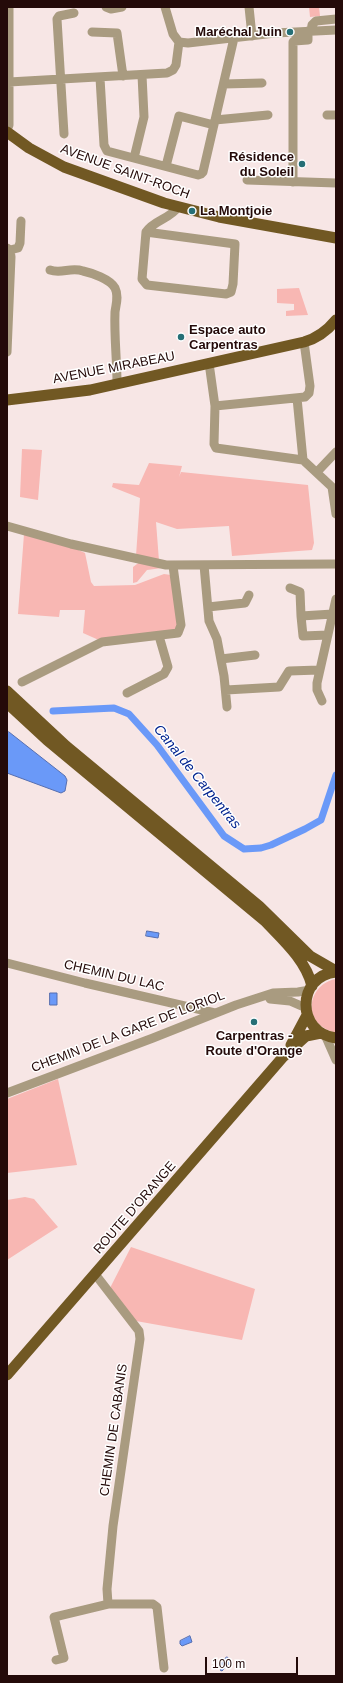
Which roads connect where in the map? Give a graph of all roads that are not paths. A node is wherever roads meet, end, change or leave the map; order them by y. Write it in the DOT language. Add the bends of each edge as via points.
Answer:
graph roads {
  1 [pos="9,7"];
  2 [pos="106,7"];
  3 [pos="122,7"];
  4 [pos="165,7"];
  5 [pos="249,7"];
  6 [pos="74,13"];
  7 [pos="336,19"];
  8 [pos="336,30"];
  9 [pos="309,31"];
  10 [pos="92,32"];
  11 [pos="252,36"];
  12 [pos="234,38"];
  13 [pos="179,42"];
  14 [pos="142,75"];
  15 [pos="123,76"];
  16 [pos="100,78"];
  17 [pos="60,80"];
  18 [pos="9,82"];
  19 [pos="262,83"];
  20 [pos="224,84"];
  21 [pos="268,115"];
  22 [pos="214,123"];
  23 [pos="7,131"];
  24 [pos="64,134"];
  25 [pos="134,158"];
  26 [pos="166,166"];
  27 [pos="247,180"];
  28 [pos="293,182"];
  29 [pos="336,183"];
  30 [pos="178,207"];
  31 [pos="21,221"];
  32 [pos="146,232"];
  33 [pos="336,238"];
  34 [pos="8,249"];
  35 [pos="50,270"];
  36 [pos="336,320"];
  37 [pos="304,342"];
  38 [pos="7,352"];
  39 [pos="209,363"];
  40 [pos="117,383"];
  41 [pos="297,398"];
  42 [pos="7,400"];
  43 [pos="216,406"];
  44 [pos="336,452"];
  45 [pos="303,460"];
  46 [pos="317,472"];
  47 [pos="334,486"];
  48 [pos="336,514"];
  49 [pos="7,526"];
  50 [pos="336,564"];
  51 [pos="204,565"];
  52 [pos="173,566"];
  53 [pos="290,588"];
  54 [pos="249,594"];
  55 [pos="336,599"];
  56 [pos="208,606"];
  57 [pos="333,614"];
  58 [pos="301,616"];
  59 [pos="328,635"];
  60 [pos="159,636"];
  61 [pos="255,655"];
  62 [pos="221,660"];
  63 [pos="319,670"];
  64 [pos="22,682"];
  65 [pos="226,690"];
  66 [pos="7,691"];
  67 [pos="128,693"];
  68 [pos="322,701"];
  69 [pos="7,703"];
  70 [pos="227,707"];
  71 [pos="7,963"];
  72 [pos="335,971"];
  73 [pos="311,988"];
  74 [pos="259,998"];
  75 [pos="307,1012"];
  76 [pos="215,1013"];
  77 [pos="327,1035"];
  78 [pos="283,1058"];
  79 [pos="336,1059"];
  80 [pos="7,1093"];
  81 [pos="96,1274"];
  82 [pos="7,1375"];
  83 [pos="108,1604"];
  84 [pos="56,1660"];
  85 [pos="164,1668"];
  1 -- 18 [label="street"];
  2 -- 3 [label="street"];
  4 -- 13 [label="street" via="173,34"];
  5 -- 11 [label="street"];
  6 -- 17 [label="street" via="59,16 57,19"];
  7 -- 9 [label="street" via="316,21"];
  8 -- 9 [label="street"];
  9 -- 11 [label="street"];
  9 -- 28 [label="street" via="308,40 293,42"];
  10 -- 15 [label="street" via="117,33"];
  11 -- 12 [label="street"];
  12 -- 13 [label="street"];
  12 -- 20 [label="street"];
  13 -- 14 [label="street" via="173,70 167,73"];
  14 -- 15 [label="street"];
  14 -- 25 [label="street" via="144,116"];
  15 -- 16 [label="street"];
  16 -- 17 [label="street"];
  16 -- 25 [label="street" via="105,149"];
  17 -- 18 [label="street"];
  17 -- 24 [label="street"];
  18 -- 23 [label="street"];
  19 -- 20 [label="street"];
  20 -- 22 [label="street"];
  21 -- 22 [label="street"];
  22 -- 26 [label="street" via="179,116"];
  22 -- 26 [label="street" via="201,174"];
  23 -- 30 [label="main road, AVENUE SAINT-ROCH" via="29,148 64,167"];
  25 -- 26 [label="street"];
  27 -- 28 [label="street"];
  28 -- 29 [label="street"];
  30 -- 32 [label="street" via="173,213 154,223"];
  30 -- 33 [label="main road, AVENUE SAINT-ROCH" via="233,220"];
  31 -- 34 [label="street" via="18,248"];
  32 -- 32 [label="street" via="142,279 146,285 226,294 231,292 235,244"];
  34 -- 38 [label="street" via="11,257"];
  35 -- 40 [label="street" via="82,270 94,274 114,287 117,297"];
  36 -- 37 [label="main road, AVENUE MIRABEAU" via="328,330"];
  37 -- 39 [label="main road, AVENUE MIRABEAU"];
  37 -- 41 [label="street" via="310,386 305,397"];
  39 -- 40 [label="main road, AVENUE MIRABEAU"];
  39 -- 43 [label="street"];
  40 -- 42 [label="main road, AVENUE MIRABEAU" via="80,391"];
  41 -- 43 [label="street"];
  41 -- 45 [label="street"];
  43 -- 45 [label="street" via="216,448"];
  44 -- 46 [label="street"];
  45 -- 46 [label="street"];
  46 -- 47 [label="street"];
  47 -- 48 [label="street"];
  49 -- 52 [label="street" via="71,544"];
  50 -- 51 [label="street"];
  51 -- 52 [label="street"];
  51 -- 56 [label="street"];
  52 -- 60 [label="street" via="181,624 178,633"];
  53 -- 58 [label="street" via="300,592"];
  54 -- 56 [label="street" via="245,603"];
  55 -- 57 [label="street"];
  56 -- 62 [label="street" via="209,621 217,638"];
  57 -- 58 [label="street"];
  57 -- 59 [label="street"];
  58 -- 59 [label="street" via="303,636"];
  59 -- 63 [label="street"];
  60 -- 64 [label="street" via="102,642"];
  60 -- 67 [label="street" via="168,667 167,677"];
  61 -- 62 [label="street"];
  62 -- 65 [label="street"];
  63 -- 65 [label="street" via="289,671 279,687"];
  63 -- 68 [label="street" via="317,690"];
  65 -- 70 [label="street"];
  66 -- 72 [label="main road" via="56,737 259,906 310,956"];
  69 -- 73 [label="main road" via="53,745 265,921 297,957 308,975"];
  71 -- 76 [label="street, CHEMIN DU LAC" via="85,984"];
  72 -- 73 [label="main road" via="321,977"];
  73 -- 74 [label="street, CHEMIN DE LA GARE DE LORIOL" via="298,992 273,993"];
  73 -- 75 [label="main road, ROUTE D'ORANGE"];
  74 -- 75 [label="street, CHEMIN DE LA GARE DE LORIOL" via="290,1001"];
  74 -- 76 [label="street, CHEMIN DE LA GARE DE LORIOL"];
  75 -- 77 [label="main road" via="315,1028"];
  75 -- 78 [label="main road, ROUTE D'ORANGE"];
  76 -- 80 [label="street, CHEMIN DE LA GARE DE LORIOL"];
  77 -- 78 [label="main road, ROUTE D'ORANGE" via="306,1036"];
  77 -- 79 [label="street"];
  78 -- 81 [label="main road, ROUTE D'ORANGE"];
  81 -- 82 [label="main road, ROUTE D'ORANGE"];
  81 -- 83 [label="street, CHEMIN DE CABANIS" via="139,1331 140,1339 113,1526"];
  83 -- 84 [label="street" via="54,1617 64,1658"];
  83 -- 85 [label="street" via="153,1604 157,1607"];
}
